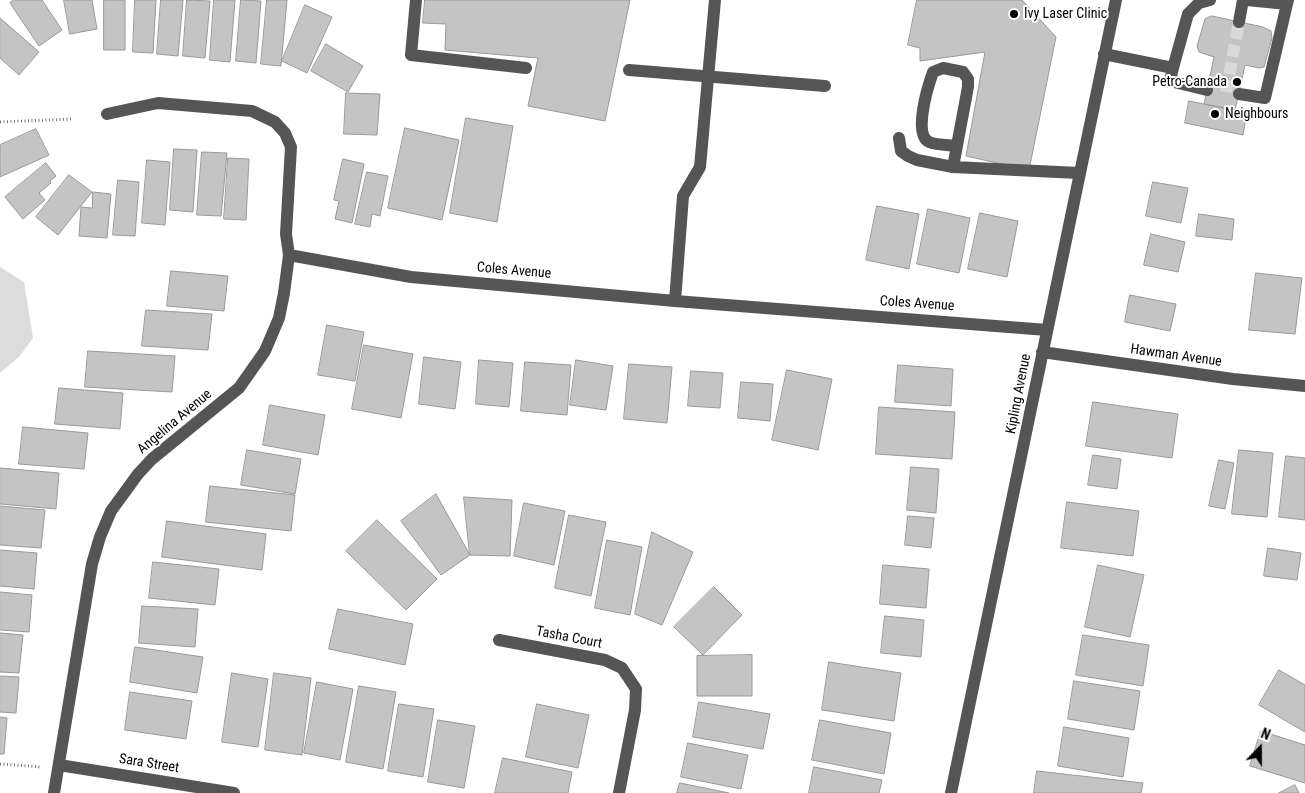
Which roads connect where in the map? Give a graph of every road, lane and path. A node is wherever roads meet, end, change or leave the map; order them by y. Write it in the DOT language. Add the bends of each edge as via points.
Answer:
graph roads {
  1 [pos="416,0"];
  2 [pos="715,0"];
  3 [pos="1116,0"];
  4 [pos="1210,0"];
  5 [pos="1243,0"];
  6 [pos="1247,0"];
  7 [pos="1287,2"];
  8 [pos="1239,22"];
  9 [pos="1104,54"];
  10 [pos="526,68"];
  11 [pos="1173,68"];
  12 [pos="630,70"];
  13 [pos="709,76"];
  14 [pos="825,86"];
  15 [pos="1207,90"];
  16 [pos="1239,94"];
  17 [pos="107,114"];
  18 [pos="72,119"];
  19 [pos="0,122"];
  20 [pos="899,138"];
  21 [pos="956,146"];
  22 [pos="952,167"];
  23 [pos="1079,173"];
  24 [pos="289,255"];
  25 [pos="675,301"];
  26 [pos="1047,330"];
  27 [pos="1042,352"];
  28 [pos="1305,386"];
  29 [pos="499,640"];
  30 [pos="0,764"];
  31 [pos="59,765"];
  32 [pos="41,768"];
  33 [pos="54,793"];
  34 [pos="234,793"];
  35 [pos="619,793"];
  36 [pos="951,793"];
  1 -- 10 [label="street" via="411,55"];
  2 -- 13 [label="street"];
  3 -- 9 [label="street, Kipling Avenue"];
  4 -- 11 [label="street" via="1198,3 1188,14"];
  5 -- 8 [label="street"];
  6 -- 7 [label="street"];
  7 -- 16 [label="street" via="1265,98"];
  9 -- 11 [label="street"];
  9 -- 23 [label="street, Kipling Avenue"];
  11 -- 15 [label="street" via="1170,81"];
  12 -- 13 [label="street"];
  13 -- 14 [label="street"];
  13 -- 25 [label="street" via="700,167 684,196"];
  17 -- 24 [label="street" via="158,103 252,111 275,122 291,147 286,234"];
  18 -- 19 [label="path"];
  20 -- 22 [label="street" via="901,151 908,156"];
  21 -- 21 [label="street" via="968,79 963,72 944,68 933,72 930,80 922,135 929,142"];
  21 -- 22 [label="street"];
  22 -- 23 [label="street"];
  23 -- 26 [label="street, Kipling Avenue"];
  24 -- 25 [label="street, Coles Avenue" via="411,277"];
  24 -- 31 [label="street, Angelina Avenue" via="279,318 265,351 252,371 239,388 152,459 111,511 92,564"];
  25 -- 26 [label="street, Coles Avenue"];
  26 -- 27 [label="street, Kipling Avenue"];
  27 -- 28 [label="street, Hawman Avenue"];
  27 -- 36 [label="street, Kipling Avenue"];
  29 -- 35 [label="street, Tasha Court" via="605,660 622,668 636,689"];
  30 -- 32 [label="path"];
  31 -- 33 [label="street, Angelina Avenue"];
  31 -- 34 [label="street, Sara Street"];
}
